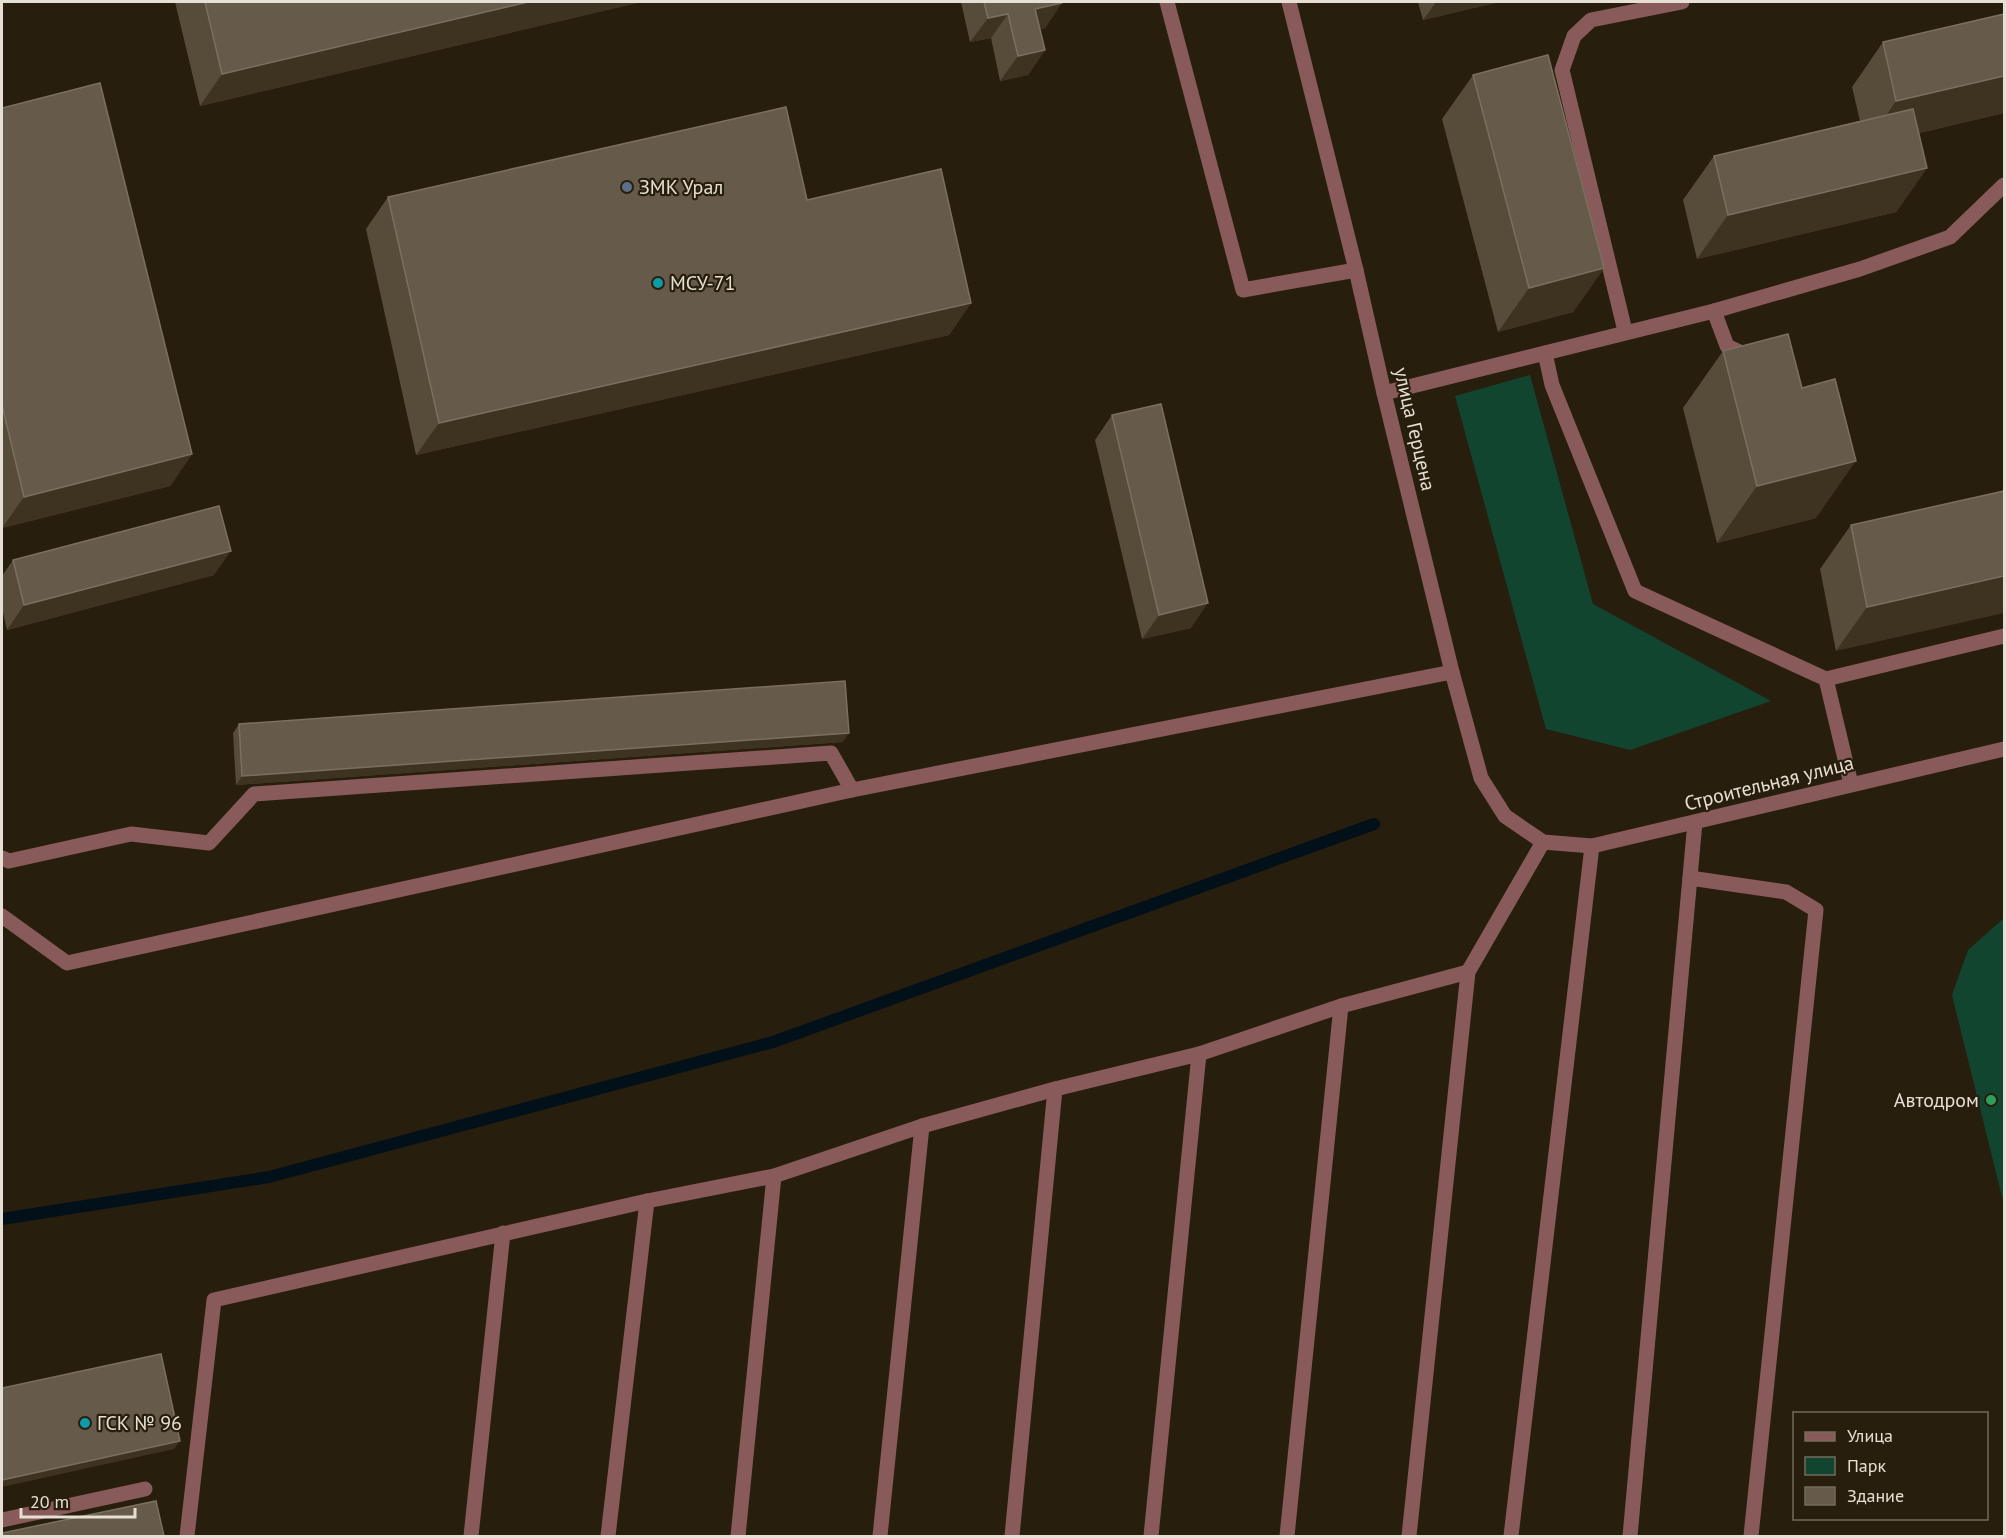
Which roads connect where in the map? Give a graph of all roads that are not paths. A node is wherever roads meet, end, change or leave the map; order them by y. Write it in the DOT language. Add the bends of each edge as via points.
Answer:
graph roads {
  1 [pos="1167,2"];
  2 [pos="1289,2"];
  3 [pos="1682,2"];
  4 [pos="2004,184"];
  5 [pos="1356,270"];
  6 [pos="1714,311"];
  7 [pos="1625,331"];
  8 [pos="1545,353"];
  9 [pos="1758,361"];
  10 [pos="1384,393"];
  11 [pos="2004,636"];
  12 [pos="1452,672"];
  13 [pos="1826,679"];
  14 [pos="2004,749"];
  15 [pos="1851,784"];
  16 [pos="852,790"];
  17 [pos="1695,822"];
  18 [pos="1543,842"];
  19 [pos="1592,846"];
  20 [pos="2,858"];
  21 [pos="1690,878"];
  22 [pos="2,916"];
  23 [pos="1468,972"];
  24 [pos="1341,1006"];
  25 [pos="1199,1054"];
  26 [pos="1055,1089"];
  27 [pos="922,1126"];
  28 [pos="774,1176"];
  29 [pos="647,1201"];
  30 [pos="503,1233"];
  31 [pos="145,1489"];
  32 [pos="2,1520"];
  33 [pos="187,1536"];
  34 [pos="471,1536"];
  35 [pos="608,1536"];
  36 [pos="738,1536"];
  37 [pos="880,1536"];
  38 [pos="1012,1536"];
  39 [pos="1151,1536"];
  40 [pos="1287,1536"];
  41 [pos="1409,1536"];
  42 [pos="1511,1536"];
  43 [pos="1630,1536"];
  44 [pos="1751,1536"];
  1 -- 5 [label="street" via="1243,290"];
  2 -- 5 [label="street, улица Герцена"];
  3 -- 7 [label="street" via="1591,20 1574,36 1562,70"];
  4 -- 6 [label="street" via="1950,237 1860,269"];
  5 -- 10 [label="street, улица Герцена"];
  6 -- 7 [label="street"];
  6 -- 9 [label="street" via="1727,346"];
  7 -- 8 [label="street"];
  8 -- 10 [label="street"];
  8 -- 13 [label="street" via="1552,385 1635,591"];
  10 -- 12 [label="street, улица Герцена"];
  11 -- 13 [label="street"];
  12 -- 16 [label="street"];
  12 -- 18 [label="street, улица Герцена" via="1481,778 1505,816"];
  13 -- 15 [label="street"];
  14 -- 15 [label="street, Строительная улица"];
  15 -- 17 [label="street, Строительная улица"];
  16 -- 20 [label="street" via="831,753 254,794 209,843 131,834 9,861"];
  16 -- 22 [label="street" via="67,963"];
  17 -- 19 [label="street, Строительная улица"];
  17 -- 21 [label="street"];
  18 -- 19 [label="street, Строительная улица"];
  18 -- 23 [label="street"];
  19 -- 42 [label="street"];
  21 -- 43 [label="street"];
  21 -- 44 [label="street" via="1786,892 1816,910"];
  23 -- 24 [label="street"];
  23 -- 41 [label="street"];
  24 -- 25 [label="street"];
  24 -- 40 [label="street"];
  25 -- 26 [label="street"];
  25 -- 39 [label="street"];
  26 -- 27 [label="street"];
  26 -- 38 [label="street"];
  27 -- 28 [label="street"];
  27 -- 37 [label="street"];
  28 -- 29 [label="street"];
  28 -- 36 [label="street"];
  29 -- 30 [label="street"];
  29 -- 35 [label="street"];
  30 -- 33 [label="street" via="214,1300"];
  30 -- 34 [label="street"];
  31 -- 32 [label="street"];
}
